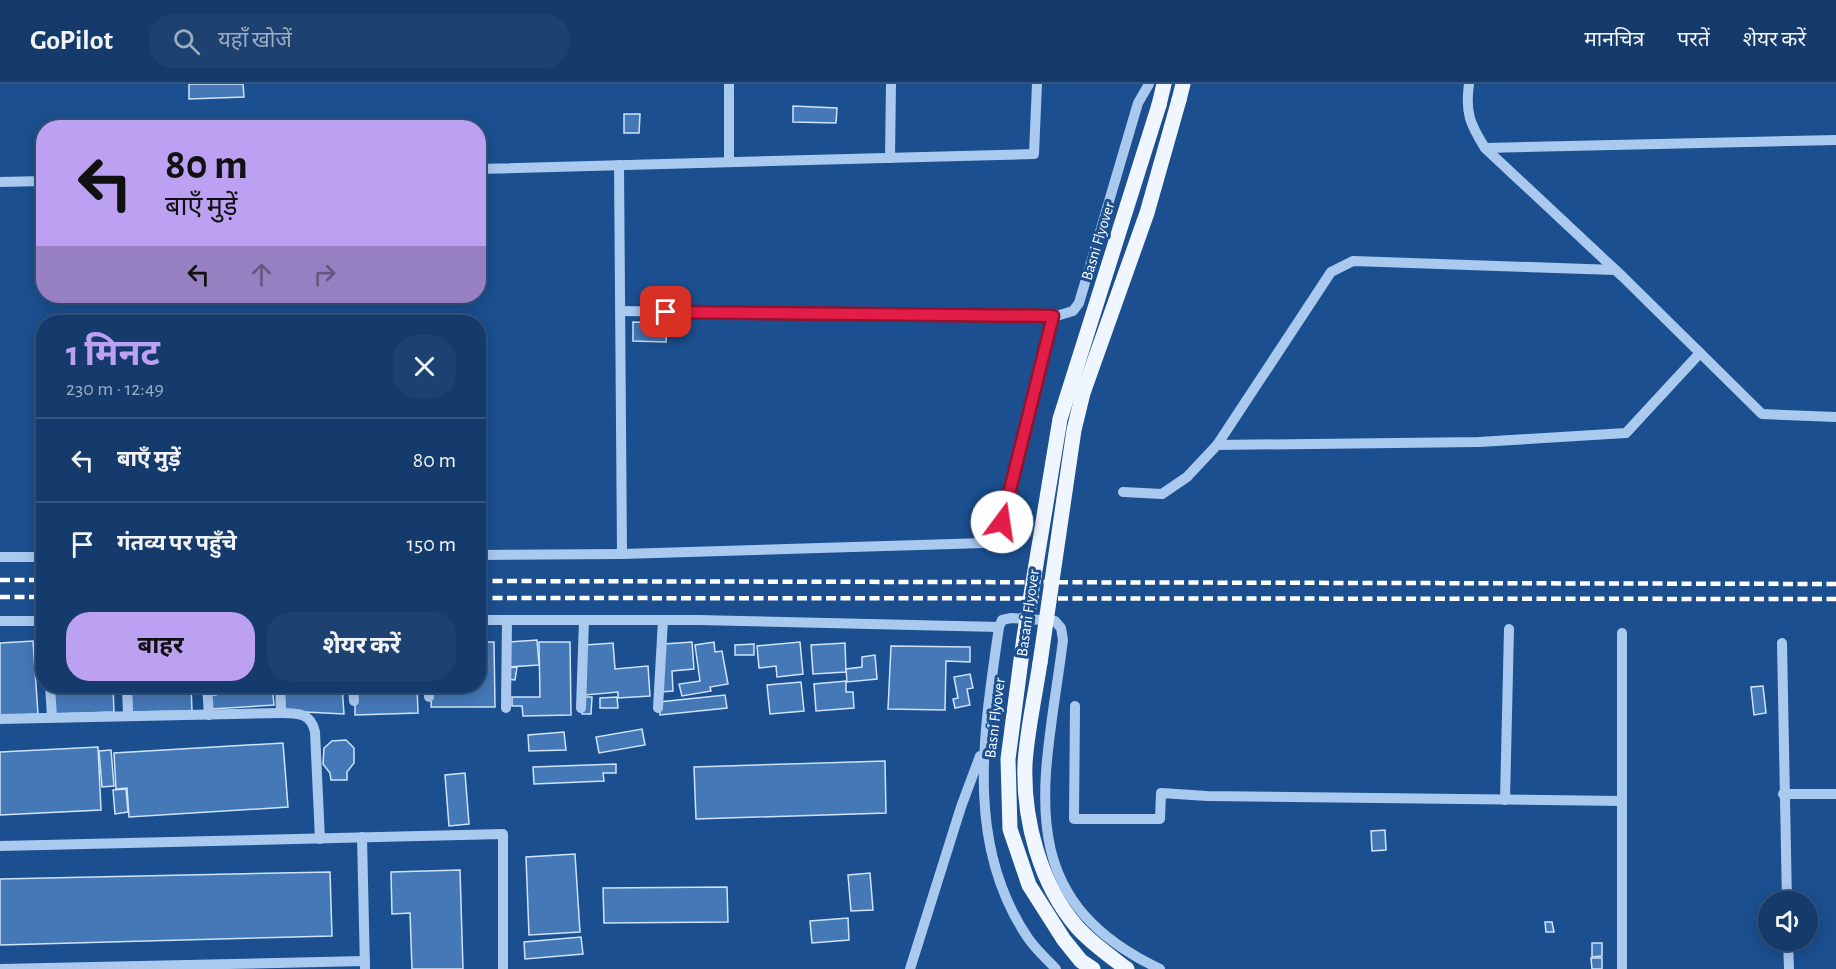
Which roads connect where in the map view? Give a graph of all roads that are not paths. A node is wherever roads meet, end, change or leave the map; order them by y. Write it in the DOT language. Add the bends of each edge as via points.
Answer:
graph roads {
  1 [pos="729,84"];
  2 [pos="891,84"];
  3 [pos="1037,84"];
  4 [pos="1149,84"];
  5 [pos="1164,84"];
  6 [pos="1184,84"];
  7 [pos="1469,84"];
  8 [pos="1836,140"];
  9 [pos="1485,148"];
  10 [pos="890,158"];
  11 [pos="729,162"];
  12 [pos="619,165"];
  13 [pos="486,169"];
  14 [pos="36,181"];
  15 [pos="0,182"];
  16 [pos="1615,270"];
  17 [pos="620,311"];
  18 [pos="1053,316"];
  19 [pos="1700,353"];
  20 [pos="1836,417"];
  21 [pos="1217,445"];
  22 [pos="1123,492"];
  23 [pos="622,554"];
  24 [pos="486,555"];
  25 [pos="0,557"];
  26 [pos="36,557"];
  27 [pos="486,620"];
  28 [pos="507,620"];
  29 [pos="584,620"];
  30 [pos="663,620"];
  31 [pos="0,621"];
  32 [pos="36,621"];
  33 [pos="999,627"];
  34 [pos="1509,629"];
  35 [pos="1623,633"];
  36 [pos="1782,643"];
  37 [pos="51,693"];
  38 [pos="127,693"];
  39 [pos="208,693"];
  40 [pos="280,693"];
  41 [pos="353,693"];
  42 [pos="354,701"];
  43 [pos="1075,706"];
  44 [pos="506,708"];
  45 [pos="581,708"];
  46 [pos="658,708"];
  47 [pos="281,713"];
  48 [pos="209,714"];
  49 [pos="128,716"];
  50 [pos="52,717"];
  51 [pos="0,718"];
  52 [pos="984,746"];
  53 [pos="1784,794"];
  54 [pos="1836,794"];
  55 [pos="1505,800"];
  56 [pos="1622,801"];
  57 [pos="362,837"];
  58 [pos="320,838"];
  59 [pos="0,846"];
  60 [pos="1787,891"];
  61 [pos="1788,951"];
  62 [pos="365,965"];
  63 [pos="0,969"];
  64 [pos="503,969"];
  65 [pos="910,969"];
  66 [pos="1056,969"];
  67 [pos="1093,969"];
  68 [pos="1127,969"];
  69 [pos="1160,969"];
  70 [pos="1622,969"];
  71 [pos="1789,969"];
  1 -- 11 [label="street"];
  2 -- 10 [label="street"];
  3 -- 10 [label="street" via="1034,154"];
  4 -- 18 [label="street" via="1138,103 1078,303 1073,311"];
  5 -- 67 [label="main road, Basni Flyover, bridge" via="1060,419 1008,759 1010,829 1029,885 1064,940"];
  6 -- 68 [label="main road, Basani Flyover, bridge" via="1147,213 1083,393 1074,430 1025,764 1027,804 1050,886 1078,927"];
  7 -- 9 [label="street" via="1470,123"];
  8 -- 9 [label="street"];
  9 -- 16 [label="street"];
  10 -- 11 [label="street"];
  11 -- 12 [label="street"];
  12 -- 13 [label="street"];
  12 -- 17 [label="street"];
  14 -- 15 [label="street"];
  16 -- 19 [label="street"];
  16 -- 21 [label="street" via="1353,261 1331,272"];
  17 -- 18 [label="street"];
  17 -- 23 [label="street"];
  18 -- 23 [label="street" via="1002,522 985,543"];
  19 -- 20 [label="street" via="1762,414"];
  19 -- 21 [label="street" via="1626,433 1479,442"];
  21 -- 22 [label="street" via="1187,477 1162,494"];
  23 -- 24 [label="street"];
  25 -- 26 [label="street"];
  27 -- 28 [label="street"];
  28 -- 29 [label="street"];
  28 -- 44 [label="street"];
  29 -- 30 [label="street"];
  29 -- 45 [label="street"];
  30 -- 33 [label="street"];
  30 -- 46 [label="street"];
  31 -- 32 [label="street"];
  33 -- 52 [label="street"];
  33 -- 69 [label="street" via="1002,620 1011,618 1055,621 1061,628 1063,640 1043,805 1047,837 1066,890 1089,921 1136,958"];
  34 -- 55 [label="street"];
  35 -- 56 [label="street"];
  36 -- 53 [label="street"];
  37 -- 50 [label="street"];
  38 -- 49 [label="street"];
  39 -- 48 [label="street"];
  40 -- 47 [label="street"];
  41 -- 42 [label="street"];
  43 -- 55 [label="street" via="1074,819 1160,819 1161,793"];
  47 -- 48 [label="street"];
  47 -- 58 [label="street" via="306,715 313,721"];
  48 -- 49 [label="street"];
  49 -- 50 [label="street"];
  50 -- 51 [label="street"];
  52 -- 65 [label="street"];
  52 -- 66 [label="street" via="982,796 993,866 1014,916 1029,940"];
  53 -- 54 [label="street"];
  53 -- 60 [label="street"];
  55 -- 56 [label="street"];
  56 -- 70 [label="street"];
  57 -- 58 [label="street"];
  57 -- 62 [label="street"];
  57 -- 64 [label="street" via="503,834"];
  58 -- 59 [label="street"];
  61 -- 71 [label="street"];
  62 -- 63 [label="street"];
}
